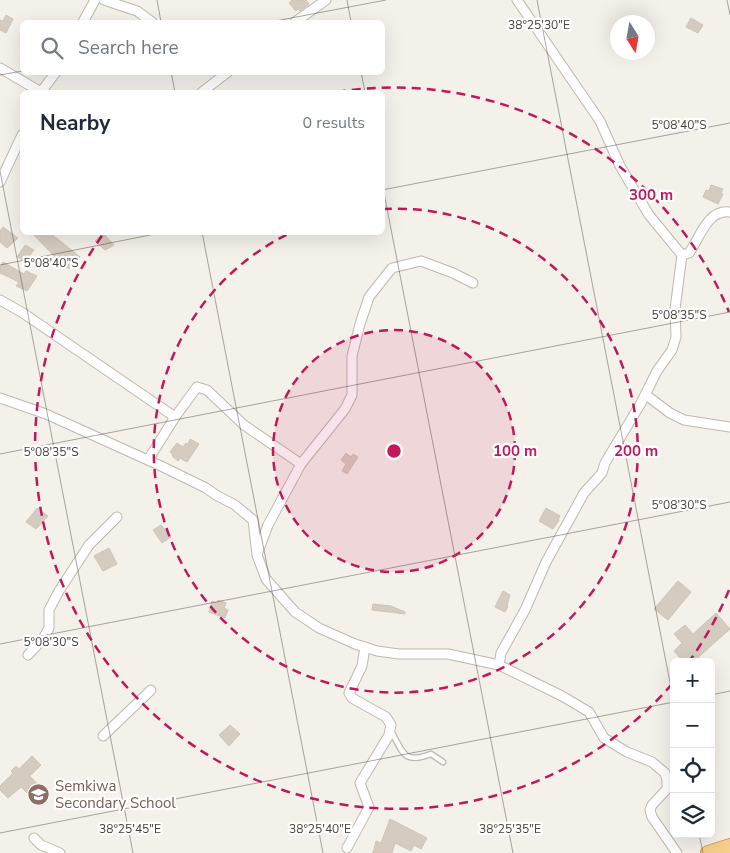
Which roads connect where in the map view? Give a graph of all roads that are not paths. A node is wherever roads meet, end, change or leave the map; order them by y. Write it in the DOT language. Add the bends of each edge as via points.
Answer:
graph roads {
  1 [pos="95,0"];
  2 [pos="104,0"];
  3 [pos="326,0"];
  4 [pos="516,0"];
  5 [pos="84,20"];
  6 [pos="149,20"];
  7 [pos="298,20"];
  8 [pos="0,68"];
  9 [pos="54,75"];
  10 [pos="224,75"];
  11 [pos="38,90"];
  12 [pos="42,90"];
  13 [pos="205,90"];
  14 [pos="20,139"];
  15 [pos="0,182"];
  16 [pos="730,212"];
  17 [pos="682,255"];
  18 [pos="473,283"];
  19 [pos="0,300"];
  20 [pos="646,395"];
  21 [pos="0,398"];
  22 [pos="175,417"];
  23 [pos="730,427"];
  24 [pos="148,460"];
  25 [pos="301,464"];
  26 [pos="117,517"];
  27 [pos="257,555"];
  28 [pos="365,647"];
  29 [pos="28,655"];
  30 [pos="499,665"];
  31 [pos="151,690"];
  32 [pos="390,729"];
  33 [pos="103,736"];
  34 [pos="443,762"];
  35 [pos="34,838"];
  36 [pos="730,846"];
  37 [pos="347,848"];
  38 [pos="60,853"];
  39 [pos="677,853"];
  40 [pos="708,853"];
  1 -- 5 [label="street"];
  2 -- 6 [label="street" via="137,11"];
  3 -- 7 [label="street"];
  4 -- 17 [label="street" via="600,121 620,166 649,215"];
  8 -- 11 [label="street"];
  9 -- 12 [label="street"];
  10 -- 13 [label="street"];
  14 -- 15 [label="street"];
  16 -- 17 [label="street" via="717,213 707,222 689,253"];
  17 -- 20 [label="street" via="674,309 676,337"];
  18 -- 25 [label="street" via="421,261 392,268 369,297 360,324 352,356 352,395 345,409"];
  19 -- 22 [label="street"];
  20 -- 23 [label="street" via="670,414 684,420"];
  20 -- 30 [label="street" via="602,473 584,493 567,523 526,610 501,653"];
  21 -- 24 [label="street" via="46,414"];
  22 -- 24 [label="street"];
  22 -- 25 [label="street" via="197,387 207,390 244,425"];
  24 -- 27 [label="street" via="206,488 253,520"];
  25 -- 27 [label="street" via="268,526"];
  26 -- 29 [label="street" via="89,545 59,591 49,610 49,628"];
  27 -- 28 [label="street" via="266,579 295,612 319,628"];
  28 -- 30 [label="street" via="399,654 448,654"];
  28 -- 32 [label="street" via="362,666 349,693 352,698 386,717"];
  30 -- 39 [label="street" via="589,712 604,738 652,762 665,773 667,789 650,810"];
  31 -- 33 [label="street"];
  32 -- 34 [label="lane" via="403,755 411,758 431,754"];
  32 -- 37 [label="street" via="360,783 369,807"];
  35 -- 38 [label="street" via="41,845"];
  36 -- 40 [label="highway"];
}
